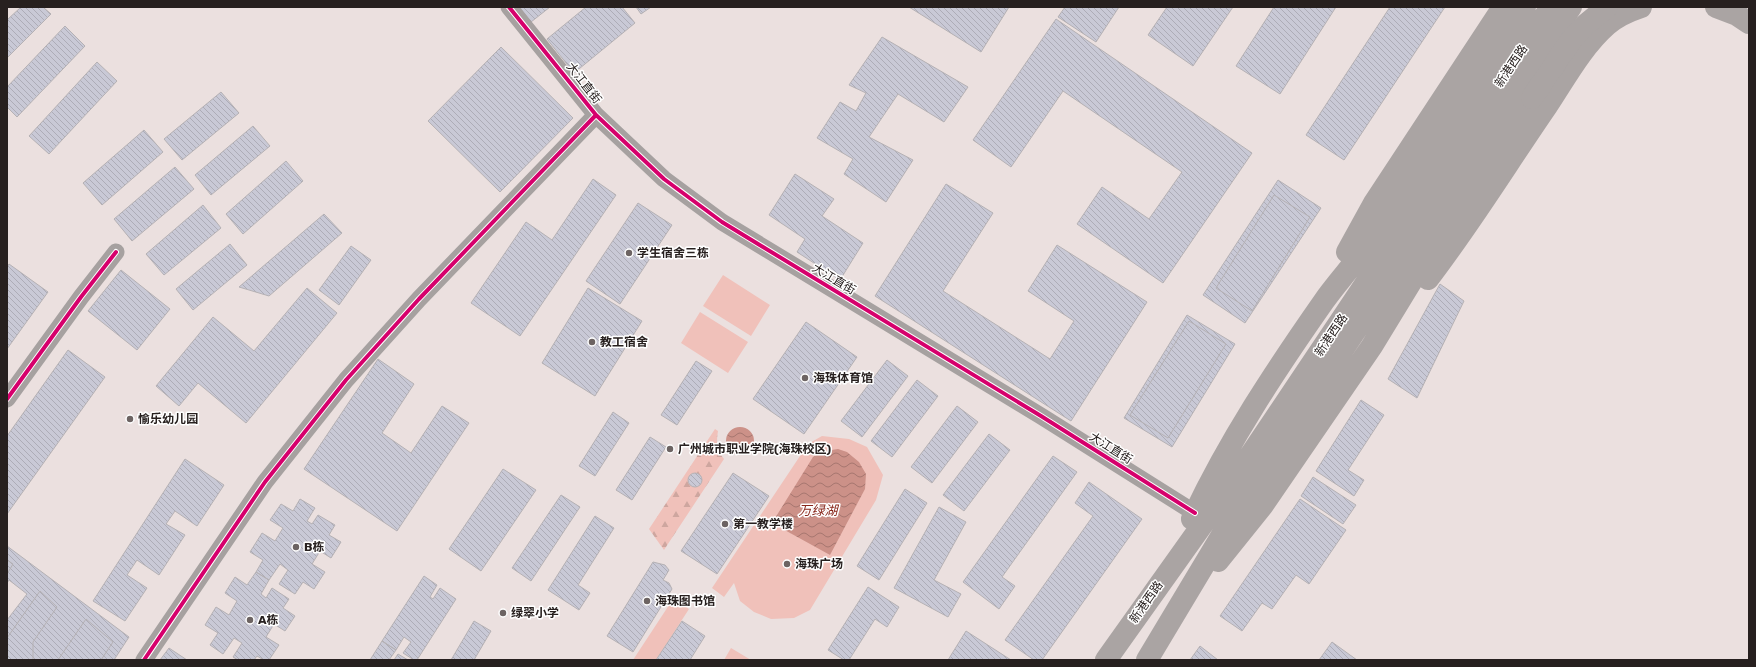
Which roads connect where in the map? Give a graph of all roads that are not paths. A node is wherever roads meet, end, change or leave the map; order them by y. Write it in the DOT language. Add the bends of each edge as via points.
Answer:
graph roads {
  1 [pos="509,7"];
  2 [pos="1503,7"];
  3 [pos="1525,7"];
  4 [pos="1550,7"];
  5 [pos="1571,7"];
  6 [pos="1575,7"];
  7 [pos="1641,7"];
  8 [pos="1716,7"];
  9 [pos="1607,16"];
  10 [pos="1749,23"];
  11 [pos="596,115"];
  12 [pos="116,252"];
  13 [pos="1383,274"];
  14 [pos="1325,300"];
  15 [pos="1372,346"];
  16 [pos="7,399"];
  17 [pos="1195,513"];
  18 [pos="1164,576"];
  19 [pos="1186,596"];
  20 [pos="144,660"];
  21 [pos="1106,660"];
  22 [pos="1147,660"];
  1 -- 11 [label="street, 大江直街"];
  2 -- 14 [label="main road" via="1374,203 1352,242"];
  3 -- 14 [label="main road" via="1378,229"];
  4 -- 13 [label="main road, 新港西路"];
  5 -- 13 [label="main road, 新港西路"];
  6 -- 9 [label="main road"];
  7 -- 9 [label="main road" via="1618,16"];
  8 -- 10 [label="main road"];
  9 -- 15 [label="main road" via="1450,251"];
  9 -- 15 [label="main road, bridge" via="1585,25 1572,40 1422,264"];
  11 -- 17 [label="street, 大江直街" via="664,179 715,218 1041,416"];
  11 -- 20 [label="street" via="419,299 346,380 265,482"];
  12 -- 16 [label="street"];
  13 -- 18 [label="main road, 新港西路"];
  13 -- 19 [label="main road, 新港西路"];
  14 -- 17 [label="main road" via="1272,378 1233,442"];
  15 -- 19 [label="main road" via="1250,522"];
  17 -- 18 [label="main road"];
  18 -- 21 [label="main road, 新港西路"];
  19 -- 22 [label="main road, 新港西路"];
}
